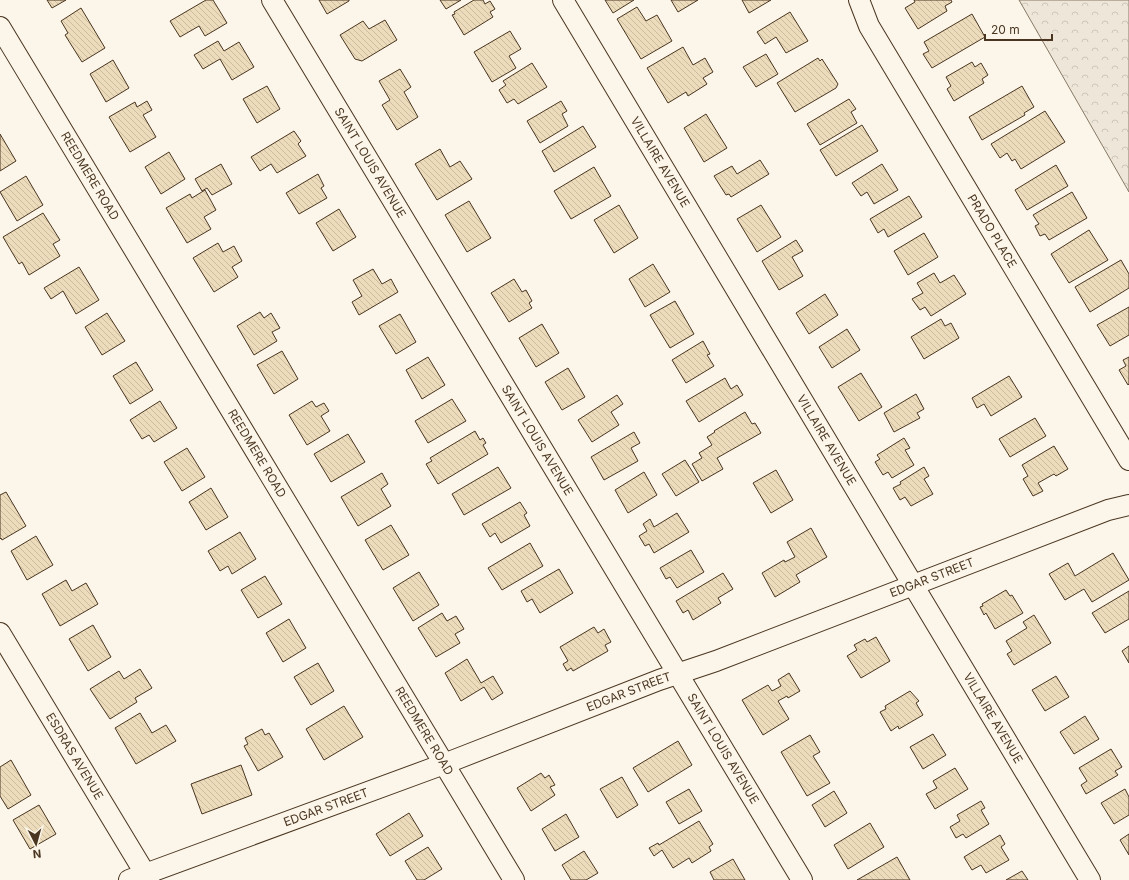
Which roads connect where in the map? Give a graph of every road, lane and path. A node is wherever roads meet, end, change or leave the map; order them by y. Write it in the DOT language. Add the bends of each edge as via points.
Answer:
graph roads {
  1 [pos="272,0"];
  2 [pos="563,0"];
  3 [pos="859,0"];
  4 [pos="0,27"];
  5 [pos="1129,460"];
  6 [pos="1129,505"];
  7 [pos="912,585"];
  8 [pos="0,633"];
  9 [pos="678,673"];
  10 [pos="444,764"];
  11 [pos="141,878"];
  12 [pos="514,880"];
  13 [pos="802,880"];
  14 [pos="1090,880"];
  1 -- 9 [label="street, SAINT LOUIS AVENUE"];
  2 -- 7 [label="street, VILLAIRE AVENUE"];
  3 -- 5 [label="street, PRADO PLACE" via="869,26"];
  4 -- 10 [label="street, REEDMERE ROAD"];
  6 -- 7 [label="street, EDGAR STREET" via="1108,510"];
  7 -- 9 [label="street, EDGAR STREET" via="716,661"];
  7 -- 14 [label="street, VILLAIRE AVENUE"];
  8 -- 11 [label="street, ESDRAS AVENUE"];
  9 -- 10 [label="street, EDGAR STREET"];
  9 -- 13 [label="street, SAINT LOUIS AVENUE"];
  10 -- 11 [label="street, EDGAR STREET"];
  10 -- 12 [label="street, REEDMERE ROAD"];
}
